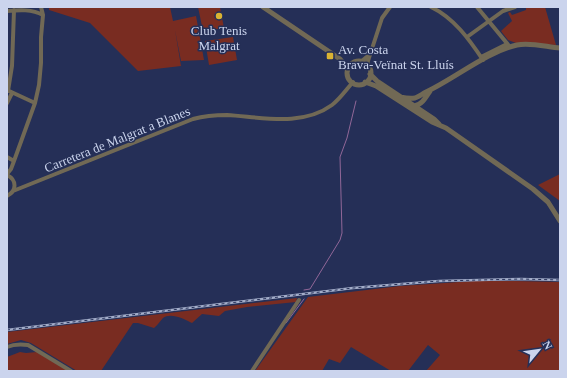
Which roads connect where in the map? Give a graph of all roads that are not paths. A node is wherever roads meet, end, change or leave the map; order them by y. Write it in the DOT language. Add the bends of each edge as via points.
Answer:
graph roads {
  1 [pos="41,7"];
  2 [pos="263,7"];
  3 [pos="390,7"];
  4 [pos="431,7"];
  5 [pos="477,7"];
  6 [pos="512,7"];
  7 [pos="14,10"];
  8 [pos="7,11"];
  9 [pos="35,12"];
  10 [pos="43,14"];
  11 [pos="488,21"];
  12 [pos="467,37"];
  13 [pos="508,45"];
  14 [pos="560,48"];
  15 [pos="371,53"];
  16 [pos="482,58"];
  17 [pos="340,59"];
  18 [pos="362,61"];
  19 [pos="354,62"];
  20 [pos="367,64"];
  21 [pos="348,69"];
  22 [pos="370,74"];
  23 [pos="353,82"];
  24 [pos="365,82"];
  25 [pos="9,91"];
  26 [pos="430,91"];
  27 [pos="398,97"];
  28 [pos="415,98"];
  29 [pos="423,100"];
  30 [pos="7,103"];
  31 [pos="35,103"];
  32 [pos="414,106"];
  33 [pos="426,114"];
  34 [pos="430,121"];
  35 [pos="439,125"];
  36 [pos="7,157"];
  37 [pos="14,161"];
  38 [pos="11,169"];
  39 [pos="7,174"];
  40 [pos="12,178"];
  41 [pos="14,182"];
  42 [pos="22,187"];
  43 [pos="13,191"];
  44 [pos="7,196"];
  45 [pos="560,221"];
  46 [pos="299,300"];
  47 [pos="7,347"];
  48 [pos="71,371"];
  49 [pos="252,371"];
  1 -- 9 [label="street"];
  1 -- 10 [label="street"];
  2 -- 17 [label="street"];
  3 -- 15 [label="street" via="382,18"];
  4 -- 12 [label="street" via="448,18"];
  5 -- 11 [label="street"];
  6 -- 11 [label="street"];
  7 -- 8 [label="street"];
  7 -- 9 [label="street"];
  7 -- 25 [label="street"];
  9 -- 10 [label="street"];
  10 -- 31 [label="street" via="41,75"];
  11 -- 12 [label="street"];
  11 -- 13 [label="street"];
  12 -- 16 [label="street"];
  13 -- 14 [label="street"];
  13 -- 16 [label="street"];
  15 -- 18 [label="street"];
  15 -- 20 [label="street"];
  16 -- 26 [label="street"];
  17 -- 19 [label="street"];
  17 -- 21 [label="street"];
  18 -- 19 [label="street"];
  18 -- 20 [label="street"];
  19 -- 21 [label="street"];
  20 -- 22 [label="street"];
  21 -- 23 [label="street" via="348,77"];
  22 -- 24 [label="street"];
  22 -- 27 [label="street"];
  23 -- 24 [label="street"];
  23 -- 42 [label="street, Carretera de Malgrat a Blanes" via="332,105 314,114 286,119 226,115 193,119"];
  24 -- 27 [label="street"];
  25 -- 30 [label="street"];
  25 -- 31 [label="street"];
  26 -- 28 [label="street"];
  26 -- 29 [label="street"];
  27 -- 28 [label="street"];
  27 -- 32 [label="street"];
  27 -- 34 [label="street"];
  28 -- 32 [label="street"];
  29 -- 32 [label="street"];
  29 -- 33 [label="street"];
  31 -- 37 [label="street"];
  32 -- 33 [label="street"];
  32 -- 34 [label="street"];
  33 -- 35 [label="street"];
  34 -- 35 [label="street"];
  35 -- 45 [label="street" via="533,189 548,202"];
  36 -- 37 [label="street"];
  37 -- 38 [label="street"];
  38 -- 39 [label="street"];
  38 -- 40 [label="street"];
  39 -- 40 [label="street"];
  40 -- 41 [label="street"];
  41 -- 42 [label="street"];
  41 -- 43 [label="street"];
  42 -- 43 [label="street, Carretera de Malgrat a Blanes"];
  43 -- 44 [label="street, Carretera de Malgrat a Blanes"];
  46 -- 49 [label="street"];
  47 -- 48 [label="street" via="28,345"];
}
